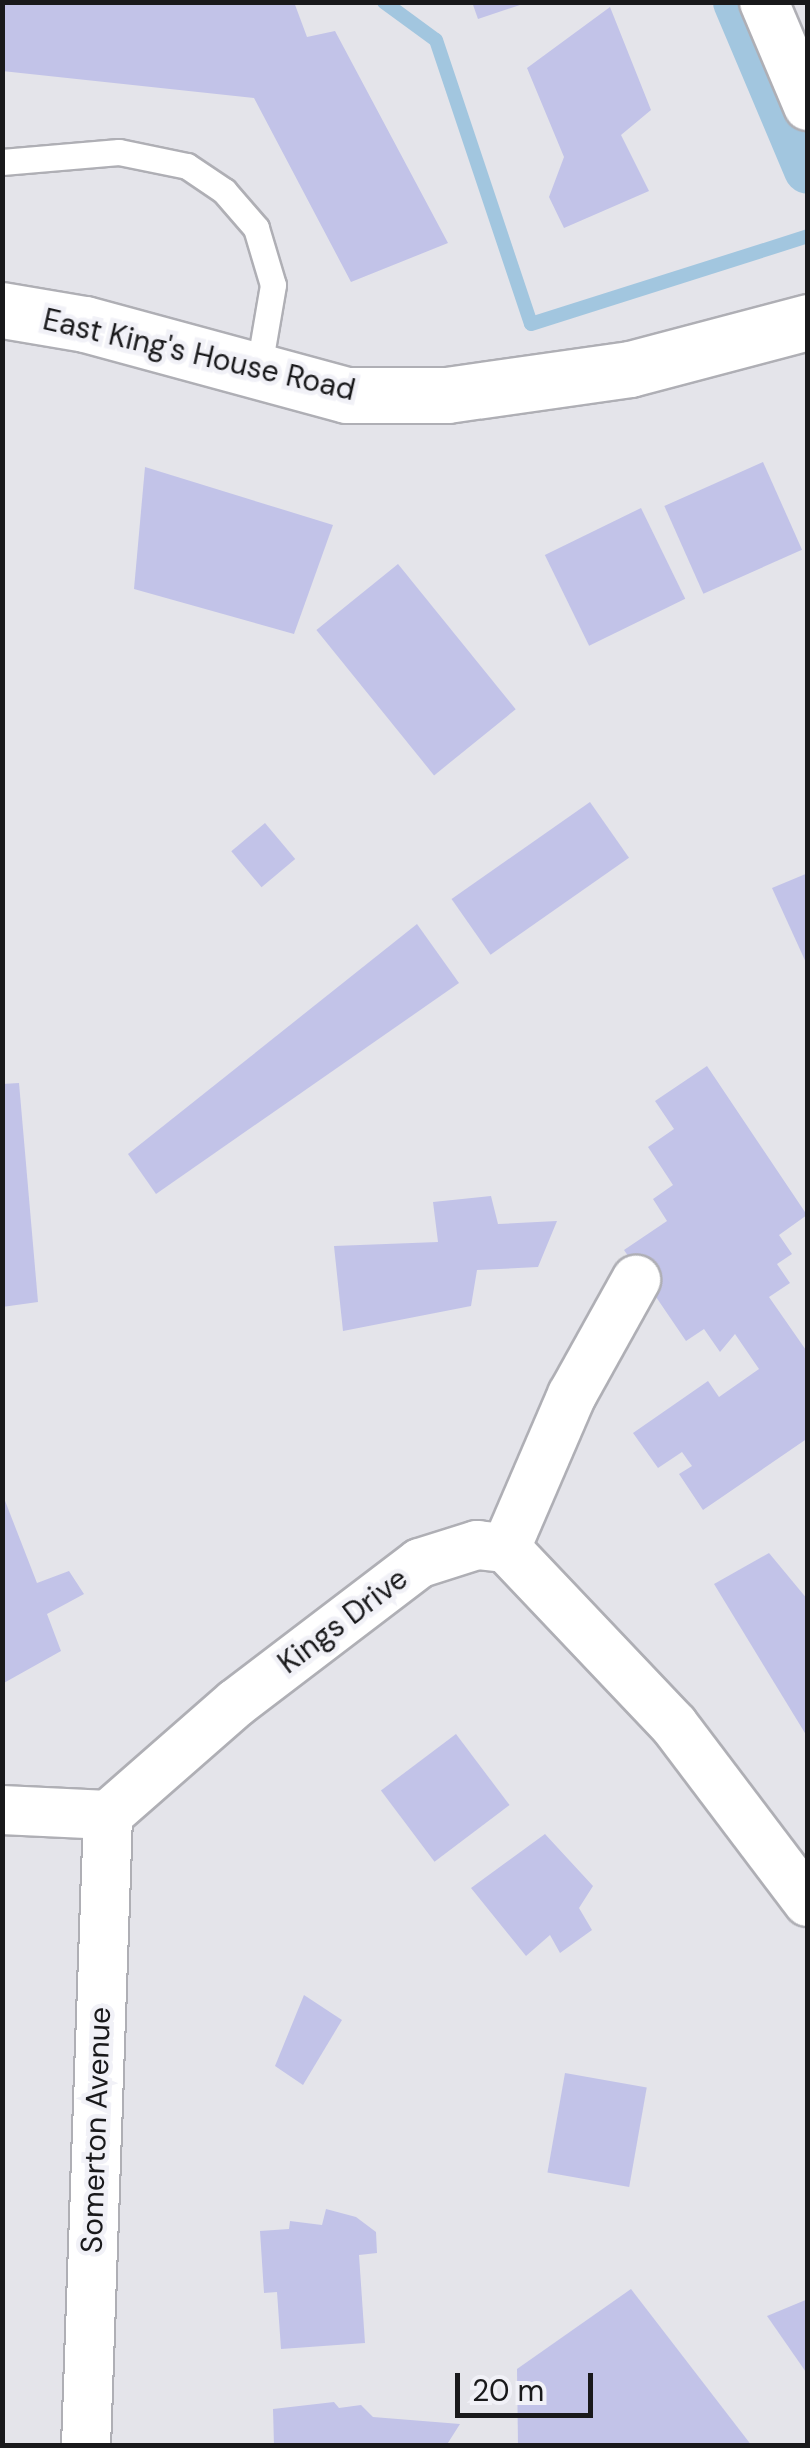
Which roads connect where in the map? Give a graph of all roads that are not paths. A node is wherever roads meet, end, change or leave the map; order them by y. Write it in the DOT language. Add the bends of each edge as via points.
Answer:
graph roads {
  1 [pos="764,2"];
  2 [pos="808,106"];
  3 [pos="2,162"];
  4 [pos="2,310"];
  5 [pos="793,325"];
  6 [pos="258,373"];
  7 [pos="636,1280"];
  8 [pos="506,1548"];
  9 [pos="2,1810"];
  10 [pos="108,1816"];
  11 [pos="808,1902"];
  12 [pos="86,2446"];
  1 -- 2 [label="street"];
  3 -- 6 [label="lane" via="119,152 187,166 224,191 256,228 273,285"];
  4 -- 6 [label="main road, East King's House Road" via="85,324"];
  5 -- 6 [label="main road, East King's House Road" via="630,368 447,395 347,395"];
  7 -- 8 [label="street" via="572,1395"];
  8 -- 10 [label="street, Kings Drive" via="478,1545 420,1563 236,1703"];
  8 -- 11 [label="street" via="674,1725"];
  9 -- 10 [label="street"];
  10 -- 12 [label="street, Somerton Avenue"];
}
